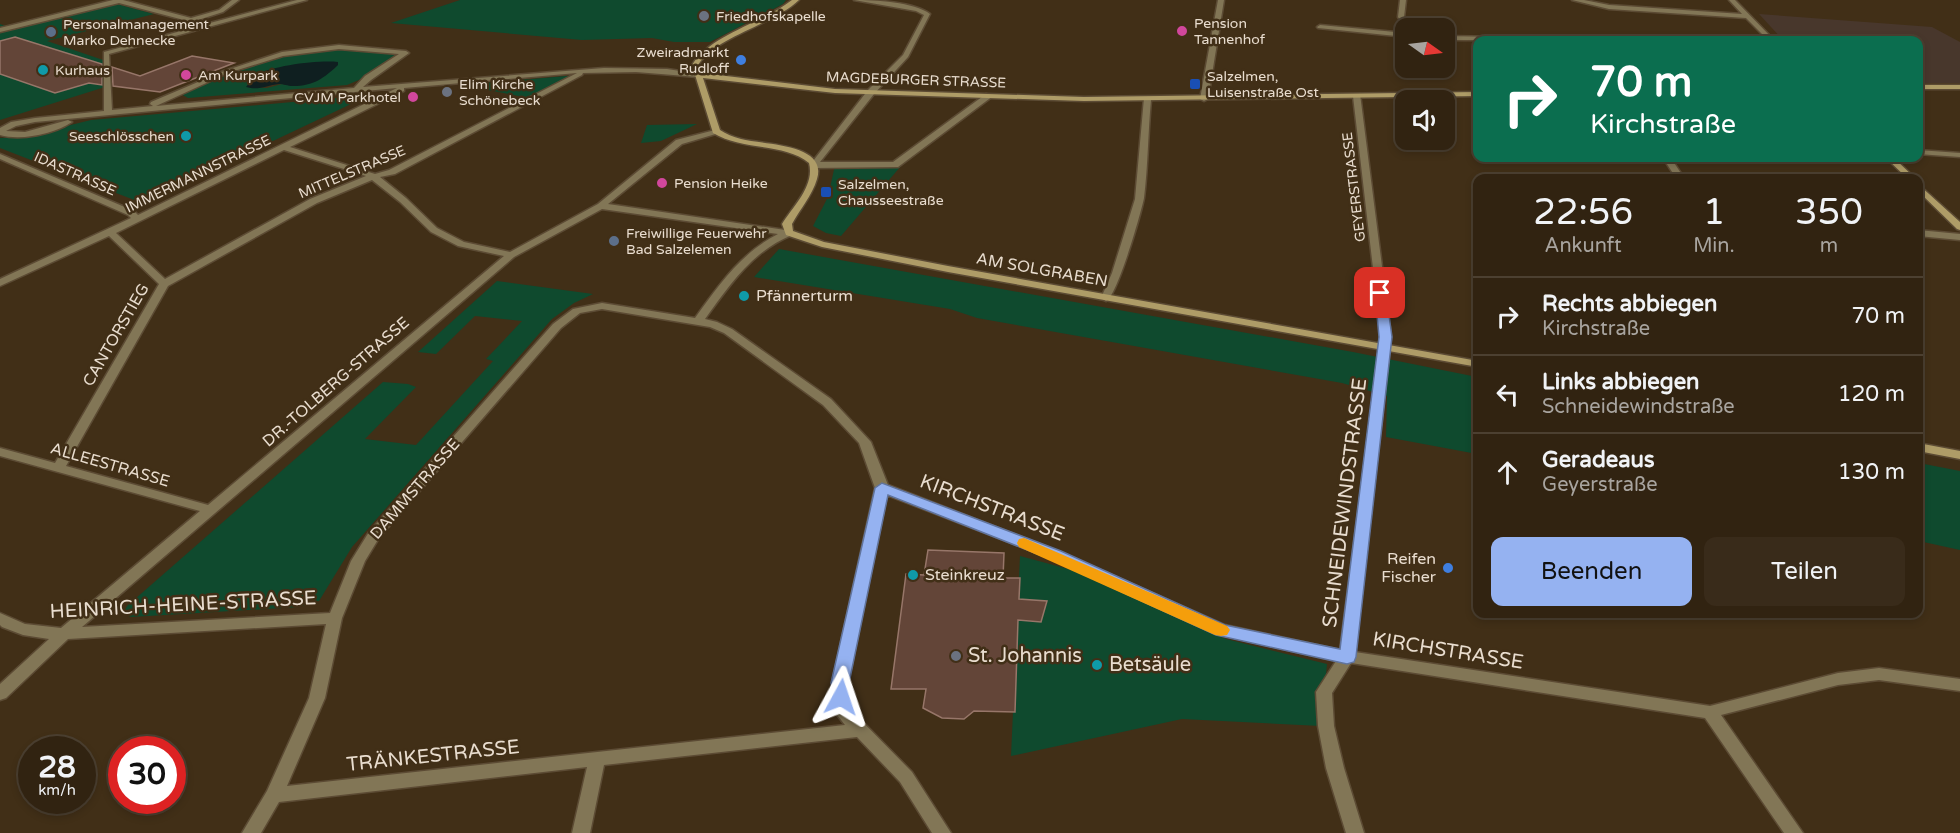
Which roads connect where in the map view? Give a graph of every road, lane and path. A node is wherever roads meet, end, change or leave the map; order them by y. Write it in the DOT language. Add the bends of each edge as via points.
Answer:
graph roads {
  1 [pos="117,0"];
  2 [pos="236,0"];
  3 [pos="304,0"];
  4 [pos="796,0"];
  5 [pos="857,0"];
  6 [pos="1221,0"];
  7 [pos="1403,0"];
  8 [pos="1575,0"];
  9 [pos="1732,0"];
  10 [pos="1747,16"];
  11 [pos="1402,18"];
  12 [pos="191,20"];
  13 [pos="210,25"];
  14 [pos="1320,27"];
  15 [pos="0,30"];
  16 [pos="1395,34"];
  17 [pos="1767,36"];
  18 [pos="1455,38"];
  19 [pos="1473,39"];
  20 [pos="584,72"];
  21 [pos="698,75"];
  22 [pos="407,85"];
  23 [pos="1923,87"];
  24 [pos="1960,87"];
  25 [pos="356,90"];
  26 [pos="871,92"];
  27 [pos="1473,94"];
  28 [pos="988,96"];
  29 [pos="1357,96"];
  30 [pos="1204,99"];
  31 [pos="1147,100"];
  32 [pos="139,109"];
  33 [pos="108,112"];
  34 [pos="2,130"];
  35 [pos="716,131"];
  36 [pos="283,147"];
  37 [pos="1923,152"];
  38 [pos="1960,155"];
  39 [pos="0,156"];
  40 [pos="1894,162"];
  41 [pos="814,165"];
  42 [pos="1907,174"];
  43 [pos="373,176"];
  44 [pos="1923,191"];
  45 [pos="601,207"];
  46 [pos="137,219"];
  47 [pos="1960,227"];
  48 [pos="110,232"];
  49 [pos="789,233"];
  50 [pos="1923,233"];
  51 [pos="1960,237"];
  52 [pos="511,255"];
  53 [pos="0,283"];
  54 [pos="164,284"];
  55 [pos="1106,298"];
  56 [pos="699,320"];
  57 [pos="1385,346"];
  58 [pos="1473,363"];
  59 [pos="1923,448"];
  60 [pos="0,452"];
  61 [pos="1960,455"];
  62 [pos="59,468"];
  63 [pos="882,488"];
  64 [pos="212,510"];
  65 [pos="0,618"];
  66 [pos="335,618"];
  67 [pos="64,634"];
  68 [pos="1347,657"];
  69 [pos="1960,685"];
  70 [pos="0,693"];
  71 [pos="1710,712"];
  72 [pos="860,730"];
  73 [pos="597,760"];
  74 [pos="274,795"];
  75 [pos="251,833"];
  76 [pos="581,833"];
  77 [pos="942,833"];
  78 [pos="1355,833"];
  79 [pos="1794,833"];
  1 -- 12 [label="street"];
  1 -- 15 [label="street"];
  2 -- 12 [label="street" via="221,11"];
  3 -- 13 [label="street"];
  4 -- 21 [label="street" via="779,14 702,54 695,61"];
  5 -- 26 [label="street" via="918,9 927,14 906,56"];
  6 -- 30 [label="street"];
  7 -- 11 [label="street"];
  8 -- 10 [label="street" via="1609,7"];
  9 -- 10 [label="street"];
  10 -- 17 [label="street"];
  12 -- 13 [label="street"];
  13 -- 33 [label="street" via="106,53"];
  14 -- 16 [label="street"];
  18 -- 19 [label="street"];
  20 -- 21 [label="street, MAGDEBURGER STRASSE"];
  20 -- 22 [label="street, MAGDEBURGER STRASSE"];
  20 -- 43 [label="street, MITTELSTRASSE" via="392,172"];
  21 -- 26 [label="street, MAGDEBURGER STRASSE"];
  21 -- 35 [label="street"];
  22 -- 25 [label="street, MAGDEBURGER STRASSE"];
  22 -- 36 [label="street, IMMERMANNSTRASSE"];
  23 -- 24 [label="street"];
  25 -- 32 [label="street, MAGDEBURGER STRASSE"];
  25 -- 32 [label="street, MAGDEBURGER STRASSE" via="406,53 339,47 282,54 226,72"];
  26 -- 28 [label="street, MAGDEBURGER STRASSE"];
  26 -- 41 [label="street"];
  27 -- 29 [label="street, MAGDEBURGER STRASSE"];
  28 -- 31 [label="street, MAGDEBURGER STRASSE"];
  28 -- 41 [label="street" via="895,165"];
  29 -- 30 [label="street, MAGDEBURGER STRASSE"];
  29 -- 57 [label="street, GEYERSTRASSE"];
  30 -- 31 [label="street, MAGDEBURGER STRASSE"];
  31 -- 55 [label="street" via="1139,199"];
  32 -- 33 [label="street, MAGDEBURGER STRASSE"];
  33 -- 34 [label="street, MAGDEBURGER STRASSE" via="29,133 12,135"];
  35 -- 41 [label="street" via="736,142 797,153"];
  35 -- 45 [label="street, DR.-TOLBERG-STRASSE" via="679,142"];
  36 -- 43 [label="street"];
  36 -- 46 [label="street, IMMERMANNSTRASSE"];
  37 -- 38 [label="street"];
  39 -- 46 [label="street, IDASTRASSE"];
  40 -- 42 [label="street"];
  41 -- 49 [label="street" via="809,190 787,225"];
  43 -- 52 [label="street" via="441,234 461,244"];
  43 -- 54 [label="street, MITTELSTRASSE" via="305,206"];
  44 -- 47 [label="street"];
  45 -- 49 [label="street, AM SOLGRABEN"];
  45 -- 52 [label="street, DR.-TOLBERG-STRASSE"];
  46 -- 48 [label="street, IMMERMANNSTRASSE"];
  48 -- 53 [label="street, IMMERMANNSTRASSE"];
  48 -- 54 [label="street, CANTORSTIEG"];
  49 -- 55 [label="street, AM SOLGRABEN" via="837,247"];
  49 -- 56 [label="street" via="754,252"];
  50 -- 51 [label="street"];
  52 -- 64 [label="street, DR.-TOLBERG-STRASSE"];
  54 -- 62 [label="street, CANTORSTIEG"];
  55 -- 57 [label="street, AM SOLGRABEN"];
  56 -- 63 [label="street" via="728,331 826,402 865,442"];
  56 -- 66 [label="street, DAMMSTRASSE" via="602,306 577,311 557,326 374,535 358,561"];
  57 -- 58 [label="street, AM SOLGRABEN"];
  57 -- 68 [label="street, SCHNEIDEWINDSTRASSE"];
  59 -- 61 [label="street"];
  60 -- 62 [label="street, ALLEESTRASSE"];
  62 -- 64 [label="street, ALLEESTRASSE"];
  63 -- 68 [label="street, KIRCHSTRASSE" via="1055,555 1222,630"];
  63 -- 72 [label="street" via="840,683 842,711"];
  64 -- 67 [label="street, DR.-TOLBERG-STRASSE"];
  65 -- 67 [label="street, HEINRICH-HEINE-STRASSE" via="34,633"];
  66 -- 67 [label="street, HEINRICH-HEINE-STRASSE"];
  66 -- 74 [label="street, DAMMSTRASSE" via="317,698"];
  67 -- 70 [label="street, DR.-TOLBERG-STRASSE"];
  68 -- 71 [label="street, KIRCHSTRASSE"];
  68 -- 78 [label="street, SCHNEIDEWINDSTRASSE" via="1324,692 1335,768"];
  69 -- 71 [label="street, KIRCHSTRASSE" via="1869,675 1838,679"];
  71 -- 79 [label="street"];
  72 -- 73 [label="street, TRÄNKESTRASSE"];
  72 -- 77 [label="street" via="906,777"];
  73 -- 74 [label="street, TRÄNKESTRASSE"];
  73 -- 76 [label="street"];
  74 -- 75 [label="street, DAMMSTRASSE"];
}
